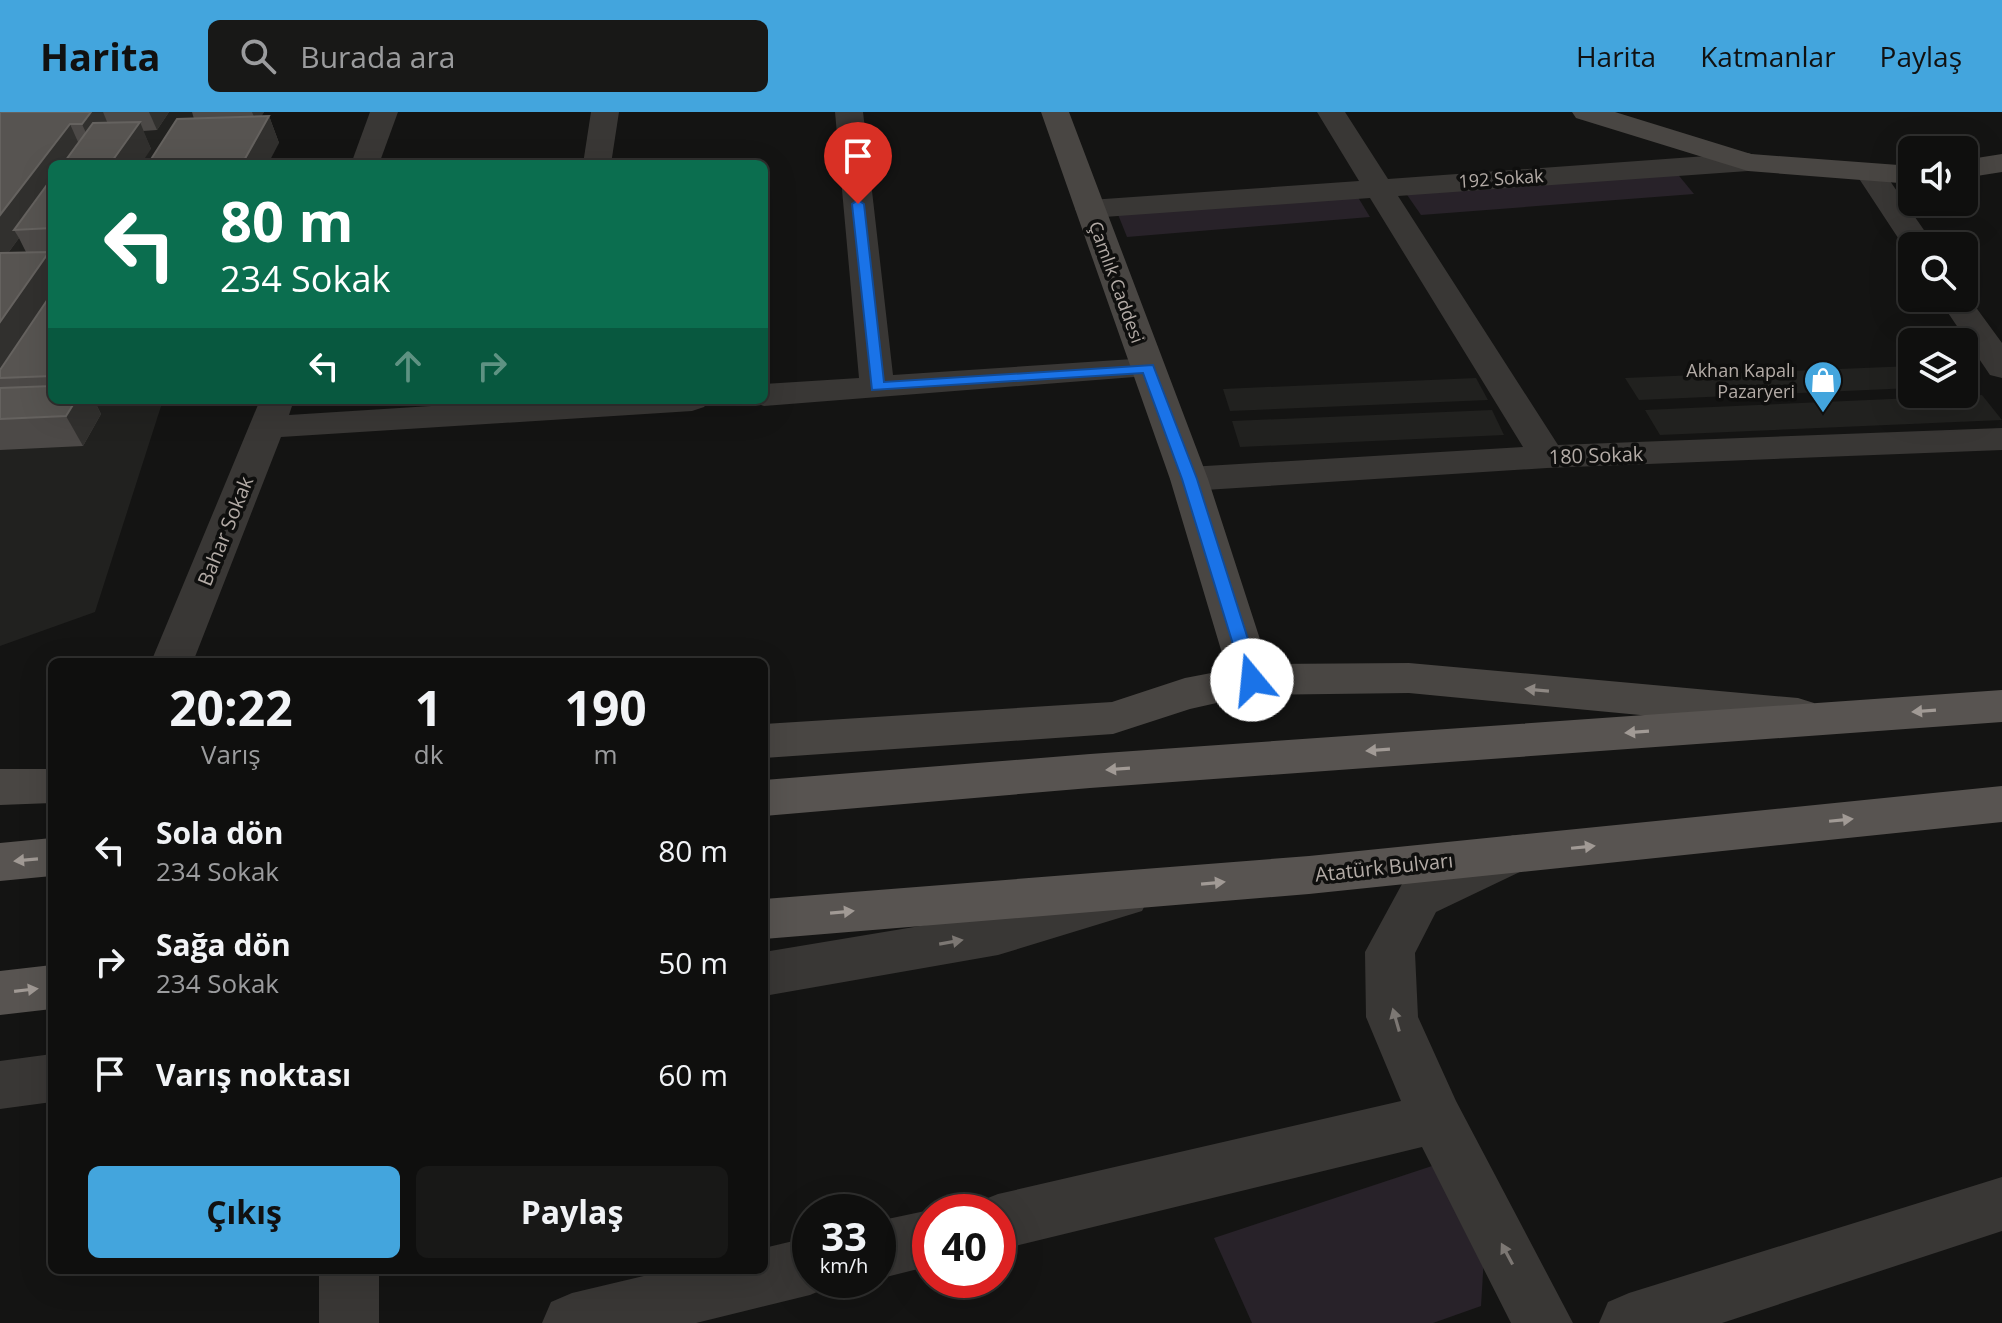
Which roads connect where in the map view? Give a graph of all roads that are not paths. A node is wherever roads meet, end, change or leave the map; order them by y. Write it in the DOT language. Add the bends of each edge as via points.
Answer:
graph roads {
  1 [pos="384,112"];
  2 [pos="605,112"];
  3 [pos="849,112"];
  4 [pos="1055,112"];
  5 [pos="1331,112"];
  6 [pos="1586,112"];
  7 [pos="366,160"];
  8 [pos="598,160"];
  9 [pos="1748,162"];
  10 [pos="2002,163"];
  11 [pos="1978,167"];
  12 [pos="1871,174"];
  13 [pos="1898,175"];
  14 [pos="1378,187"];
  15 [pos="1090,209"];
  16 [pos="1910,232"];
  17 [pos="1964,312"];
  18 [pos="1148,368"];
  19 [pos="2002,368"];
  20 [pos="877,387"];
  21 [pos="768,395"];
  22 [pos="586,404"];
  23 [pos="560,405"];
  24 [pos="273,414"];
  25 [pos="2002,439"];
  26 [pos="1547,457"];
  27 [pos="1189,479"];
  28 [pos="174,658"];
  29 [pos="1252,680"];
  30 [pos="2002,706"];
  31 [pos="1837,718"];
  32 [pos="768,741"];
  33 [pos="48,786"];
  34 [pos="0,787"];
  35 [pos="768,798"];
  36 [pos="2002,804"];
  37 [pos="1513,854"];
  38 [pos="48,857"];
  39 [pos="0,862"];
  40 [pos="1161,887"];
  41 [pos="768,919"];
  42 [pos="768,973"];
  43 [pos="48,987"];
  44 [pos="0,993"];
  45 [pos="48,1079"];
  46 [pos="0,1085"];
  47 [pos="1436,1118"];
  48 [pos="2002,1204"];
  49 [pos="1016,1218"];
  50 [pos="792,1270"];
  51 [pos="349,1274"];
  52 [pos="349,1323"];
  53 [pos="572,1323"];
  54 [pos="1543,1323"];
  55 [pos="1629,1323"];
  1 -- 7 [label="street"];
  2 -- 8 [label="street"];
  3 -- 20 [label="street"];
  4 -- 15 [label="street, Çamlık Caddesi"];
  5 -- 14 [label="street"];
  6 -- 9 [label="street"];
  9 -- 12 [label="street, 192 Sokak"];
  9 -- 14 [label="street, 192 Sokak"];
  10 -- 11 [label="street"];
  12 -- 13 [label="street, 192 Sokak"];
  12 -- 16 [label="street"];
  14 -- 15 [label="street, 192 Sokak"];
  14 -- 26 [label="street"];
  15 -- 18 [label="street, Çamlık Caddesi"];
  17 -- 19 [label="street"];
  18 -- 20 [label="street"];
  18 -- 27 [label="street, Çamlık Caddesi"];
  20 -- 21 [label="street"];
  22 -- 23 [label="street"];
  23 -- 24 [label="street"];
  24 -- 28 [label="street, Bahar Sokak"];
  25 -- 26 [label="street, 180 Sokak"];
  26 -- 27 [label="street, 180 Sokak"];
  27 -- 29 [label="street, Çamlık Caddesi"];
  31 -- 29 [label="street, one-way" via="1409,678"];
  29 -- 32 [label="street" via="1185,694 1113,718"];
  30 -- 31 [label="main road, one-way"];
  31 -- 35 [label="main road, one-way"];
  33 -- 34 [label="street"];
  37 -- 36 [label="main road, Atatürk Bulvarı, one-way"];
  40 -- 37 [label="main road, Atatürk Bulvarı, one-way"];
  47 -- 37 [label="street, one-way" via="1392,1017 1390,952 1419,898"];
  38 -- 39 [label="main road, one-way"];
  41 -- 40 [label="main road, Atatürk Bulvarı, one-way"];
  42 -- 40 [label="street, one-way" via="998,934"];
  44 -- 43 [label="main road, one-way"];
  45 -- 46 [label="street"];
  47 -- 49 [label="street"];
  54 -- 47 [label="street, one-way"];
  48 -- 55 [label="street"];
  50 -- 53 [label="street"];
  51 -- 52 [label="street"];
}
